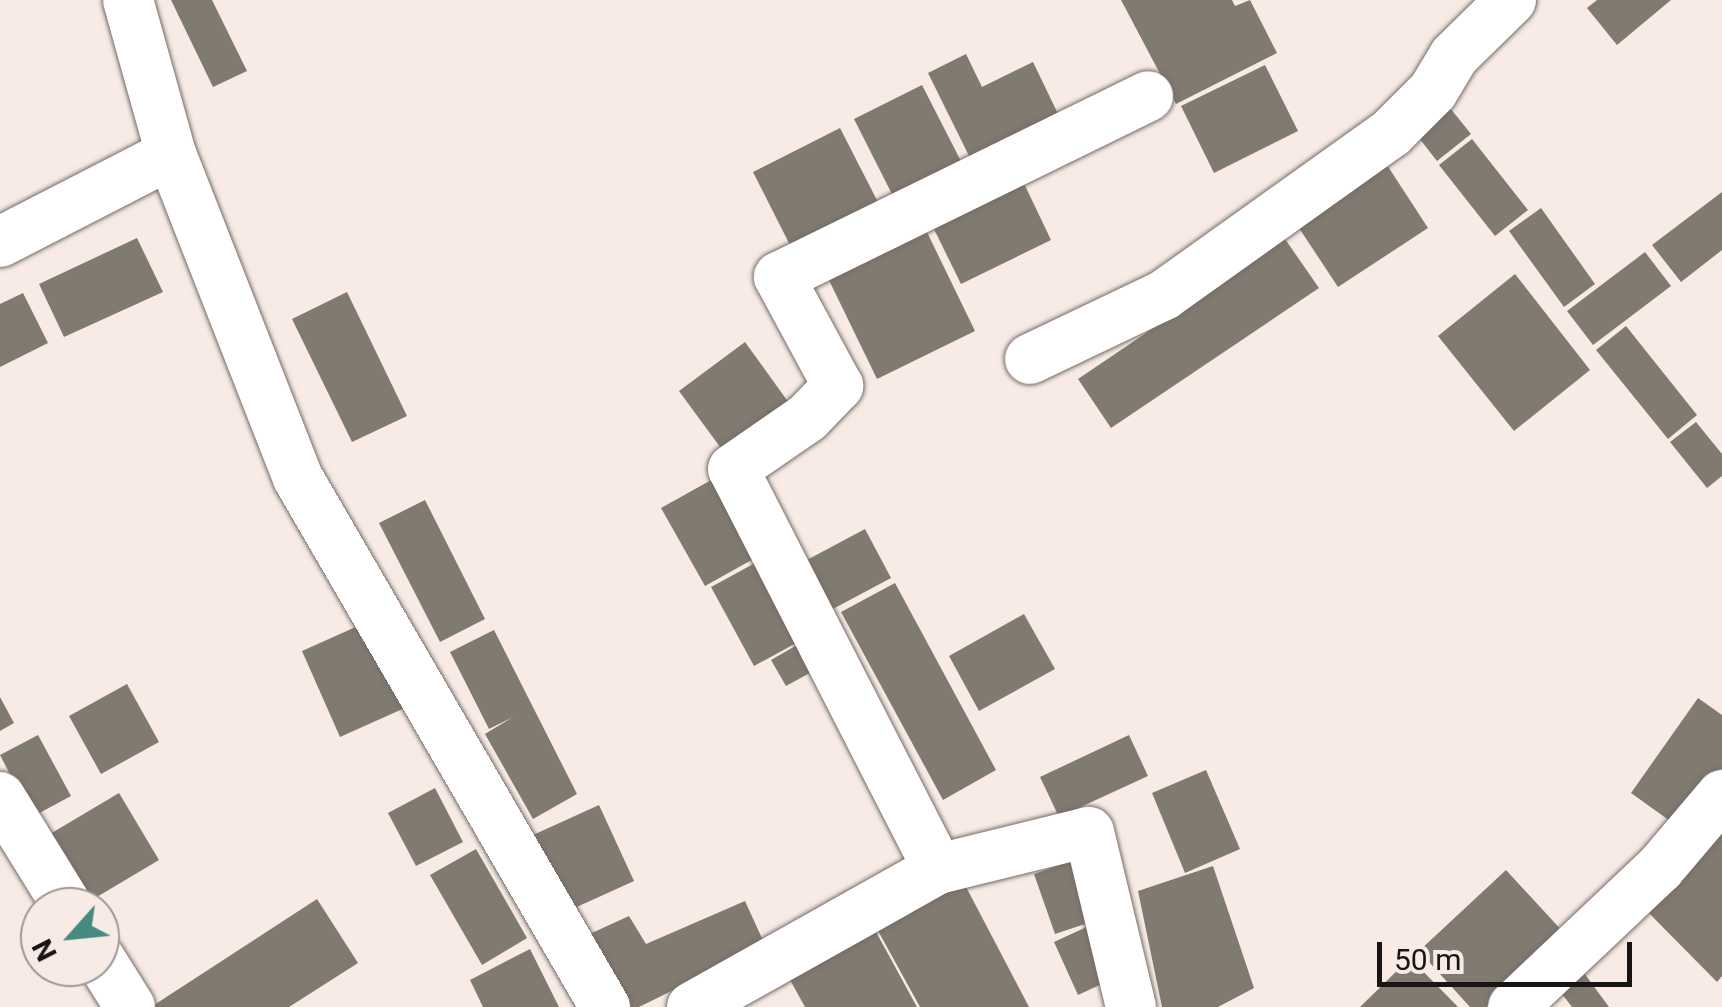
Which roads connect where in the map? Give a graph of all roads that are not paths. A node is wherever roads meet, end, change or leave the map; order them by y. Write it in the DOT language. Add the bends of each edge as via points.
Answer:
graph roads {
  1 [pos="128,0"];
  2 [pos="1511,0"];
  3 [pos="1148,96"];
  4 [pos="170,154"];
  5 [pos="0,242"];
  6 [pos="1030,360"];
  7 [pos="1722,795"];
  8 [pos="0,797"];
  9 [pos="938,869"];
  10 [pos="56,887"];
  11 [pos="604,1007"];
  12 [pos="692,1007"];
  13 [pos="1131,1007"];
  14 [pos="1513,1007"];
  1 -- 4 [label="street"];
  2 -- 6 [label="street" via="1391,133 1164,295"];
  3 -- 9 [label="street" via="779,277 838,386 807,418 732,469"];
  4 -- 5 [label="street"];
  4 -- 11 [label="street" via="298,478"];
  7 -- 14 [label="street" via="1660,868"];
  8 -- 10 [label="street"];
  9 -- 12 [label="street"];
  9 -- 13 [label="street" via="1088,832"];
}
